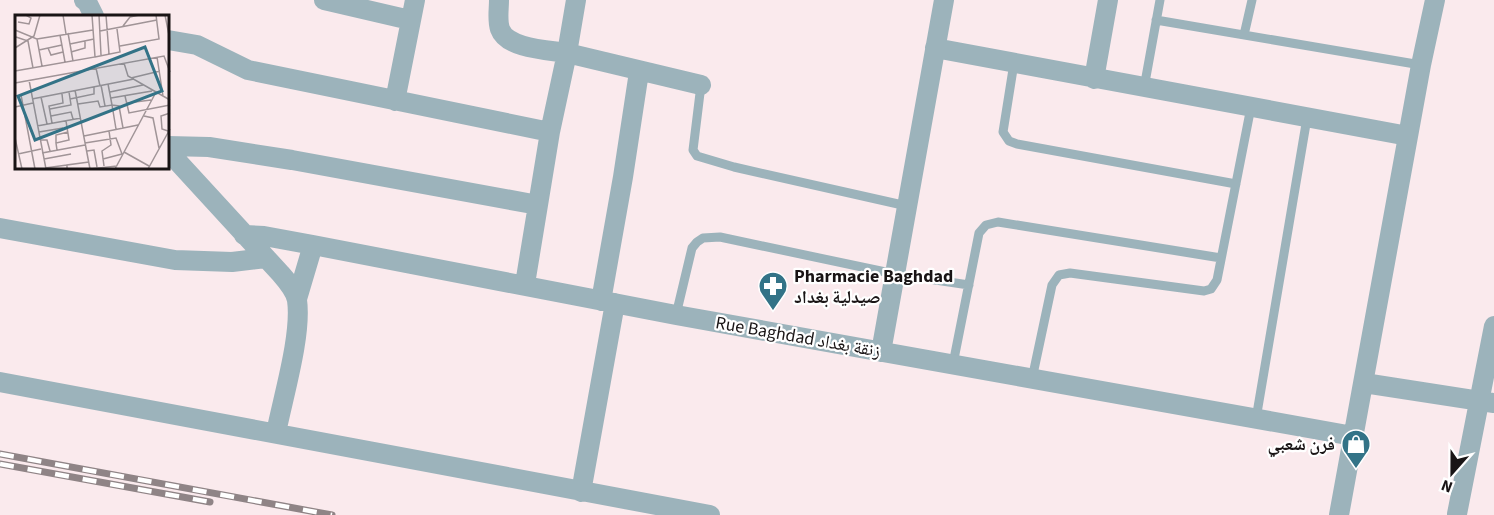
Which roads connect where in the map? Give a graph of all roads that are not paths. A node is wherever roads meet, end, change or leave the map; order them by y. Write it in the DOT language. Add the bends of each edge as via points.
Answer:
graph roads {
  1 [pos="324,0"];
  2 [pos="415,0"];
  3 [pos="499,0"];
  4 [pos="576,0"];
  5 [pos="944,0"];
  6 [pos="1108,0"];
  7 [pos="1160,0"];
  8 [pos="1252,0"];
  9 [pos="1435,0"];
  10 [pos="349,3"];
  11 [pos="410,20"];
  12 [pos="1156,20"];
  13 [pos="1244,35"];
  14 [pos="170,40"];
  15 [pos="935,48"];
  16 [pos="567,53"];
  17 [pos="1014,63"];
  18 [pos="1421,65"];
  19 [pos="639,72"];
  20 [pos="1094,79"];
  21 [pos="701,85"];
  22 [pos="1144,88"];
  23 [pos="396,101"];
  24 [pos="1251,107"];
  25 [pos="1307,118"];
  26 [pos="550,132"];
  27 [pos="1408,136"];
  28 [pos="170,146"];
  29 [pos="197,146"];
  30 [pos="170,153"];
  31 [pos="185,172"];
  32 [pos="1236,184"];
  33 [pos="538,205"];
  34 [pos="907,206"];
  35 [pos="0,228"];
  36 [pos="244,235"];
  37 [pos="313,245"];
  38 [pos="266,258"];
  39 [pos="1221,258"];
  40 [pos="895,274"];
  41 [pos="525,284"];
  42 [pos="969,285"];
  43 [pos="297,299"];
  44 [pos="608,302"];
  45 [pos="676,315"];
  46 [pos="1494,326"];
  47 [pos="881,352"];
  48 [pos="953,364"];
  49 [pos="1032,379"];
  50 [pos="0,382"];
  51 [pos="1364,383"];
  52 [pos="1486,402"];
  53 [pos="1256,418"];
  54 [pos="276,433"];
  55 [pos="1353,436"];
  56 [pos="581,492"];
  57 [pos="1457,514"];
  58 [pos="710,515"];
  59 [pos="1339,515"];
  1 -- 10 [label="street"];
  2 -- 11 [label="street"];
  3 -- 16 [label="street" via="498,16 506,38 524,46"];
  4 -- 16 [label="street"];
  5 -- 15 [label="street"];
  6 -- 20 [label="street"];
  7 -- 12 [label="lane"];
  8 -- 13 [label="lane"];
  9 -- 18 [label="street"];
  10 -- 11 [label="street"];
  11 -- 23 [label="street"];
  12 -- 13 [label="lane"];
  12 -- 22 [label="lane"];
  13 -- 18 [label="lane"];
  14 -- 23 [label="street" via="197,45 248,70"];
  15 -- 17 [label="street"];
  15 -- 34 [label="street"];
  16 -- 19 [label="street"];
  16 -- 26 [label="street"];
  17 -- 20 [label="street"];
  17 -- 32 [label="lane" via="1003,132 1009,141"];
  18 -- 27 [label="street"];
  19 -- 21 [label="street"];
  19 -- 44 [label="street"];
  20 -- 22 [label="street"];
  21 -- 34 [label="lane" via="693,150 697,156"];
  22 -- 24 [label="street"];
  23 -- 26 [label="street"];
  24 -- 25 [label="street"];
  24 -- 32 [label="lane"];
  25 -- 27 [label="street"];
  25 -- 53 [label="lane"];
  26 -- 33 [label="street"];
  27 -- 51 [label="street"];
  28 -- 29 [label="street"];
  29 -- 31 [label="street"];
  29 -- 33 [label="street"];
  30 -- 31 [label="street"];
  31 -- 36 [label="street"];
  32 -- 39 [label="lane"];
  33 -- 41 [label="street"];
  34 -- 40 [label="street"];
  35 -- 38 [label="street" via="175,260 232,262"];
  36 -- 37 [label="street, Rue Baghdad زنقة بغداد"];
  36 -- 38 [label="street"];
  37 -- 41 [label="street, Rue Baghdad زنقة بغداد"];
  37 -- 43 [label="street"];
  38 -- 43 [label="street"];
  39 -- 42 [label="lane" via="998,222 986,225 979,233"];
  39 -- 49 [label="lane" via="1217,280 1204,291 1070,273 1059,275 1052,285"];
  40 -- 42 [label="lane"];
  40 -- 45 [label="lane" via="710,237 693,248"];
  40 -- 47 [label="street"];
  41 -- 44 [label="street, Rue Baghdad زنقة بغداد"];
  42 -- 48 [label="lane"];
  43 -- 54 [label="street" via="296,334"];
  44 -- 45 [label="street, Rue Baghdad زنقة بغداد"];
  44 -- 56 [label="street"];
  45 -- 47 [label="street, Rue Baghdad زنقة بغداد"];
  46 -- 52 [label="street"];
  47 -- 48 [label="street, Rue Baghdad زنقة بغداد"];
  48 -- 49 [label="street, Rue Baghdad زنقة بغداد"];
  49 -- 53 [label="street, Rue Baghdad زنقة بغداد"];
  50 -- 54 [label="street"];
  51 -- 52 [label="street"];
  51 -- 55 [label="street"];
  52 -- 57 [label="street"];
  53 -- 55 [label="street, Rue Baghdad زنقة بغداد"];
  54 -- 56 [label="street"];
  55 -- 59 [label="street"];
  56 -- 58 [label="street"];
}
